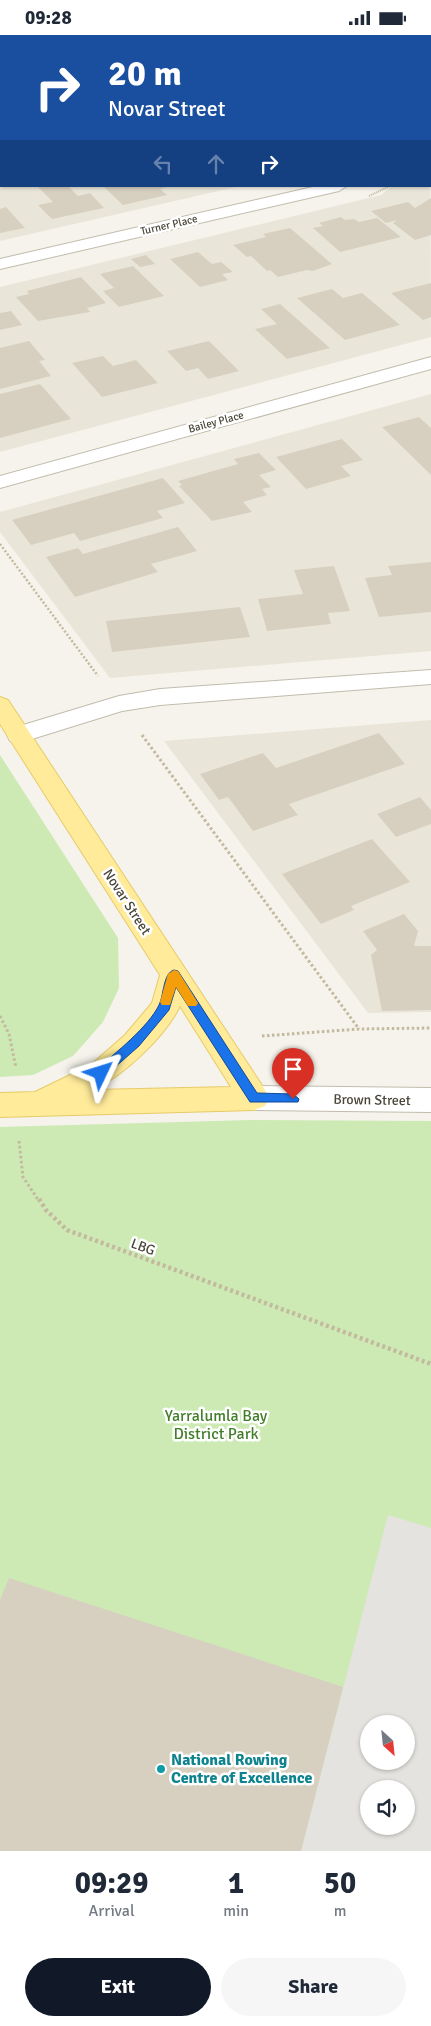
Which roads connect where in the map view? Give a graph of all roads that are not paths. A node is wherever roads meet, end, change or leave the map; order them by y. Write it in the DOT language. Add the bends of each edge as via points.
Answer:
graph roads {
  1 [pos="334,187"];
  2 [pos="0,264"];
  3 [pos="431,363"];
  4 [pos="0,482"];
  5 [pos="431,677"];
  6 [pos="0,705"];
  7 [pos="19,735"];
  8 [pos="174,974"];
  9 [pos="254,1098"];
  10 [pos="431,1100"];
  11 [pos="18,1104"];
  1 -- 2 [label="street, Turner Place"];
  3 -- 4 [label="street, Bailey Place"];
  5 -- 7 [label="street" via="160,697 119,704"];
  6 -- 7 [label="main road, Novar Street"];
  7 -- 8 [label="main road, Novar Street"];
  8 -- 9 [label="main road, Novar Street"];
  8 -- 11 [label="main road" via="164,1007 135,1043 101,1073"];
  9 -- 10 [label="street, Brown Street"];
  9 -- 11 [label="main road"];
}
